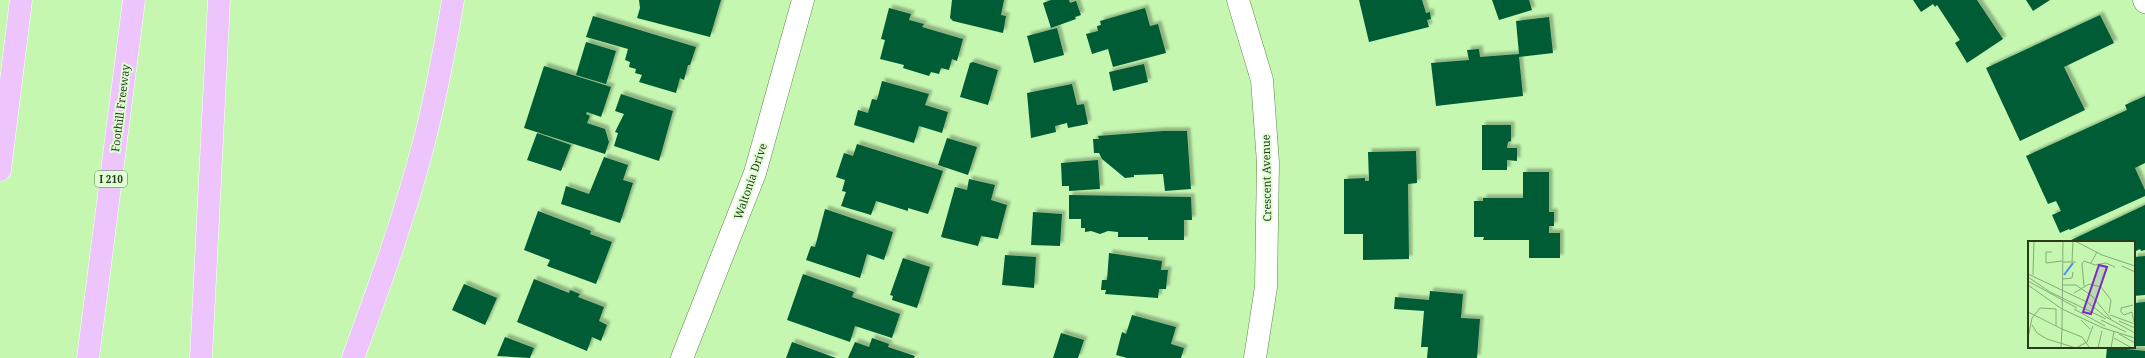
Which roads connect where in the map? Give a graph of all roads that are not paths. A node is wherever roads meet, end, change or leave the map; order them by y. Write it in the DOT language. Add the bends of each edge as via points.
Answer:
graph roads {
  1 [pos="20,0"];
  2 [pos="134,0"];
  3 [pos="219,0"];
  4 [pos="453,0"];
  5 [pos="803,0"];
  6 [pos="1238,0"];
  7 [pos="0,170"];
  8 [pos="88,358"];
  9 [pos="201,358"];
  10 [pos="353,358"];
  11 [pos="682,358"];
  12 [pos="1255,358"];
  1 -- 7 [label="highway"];
  2 -- 8 [label="highway, Foothill Freeway / I 210"];
  3 -- 9 [label="highway"];
  4 -- 10 [label="highway" via="424,142 389,259"];
  5 -- 11 [label="street, Waltonia Drive" via="755,173"];
  6 -- 12 [label="street, Crescent Avenue" via="1262,80 1268,163 1266,287"];
}
